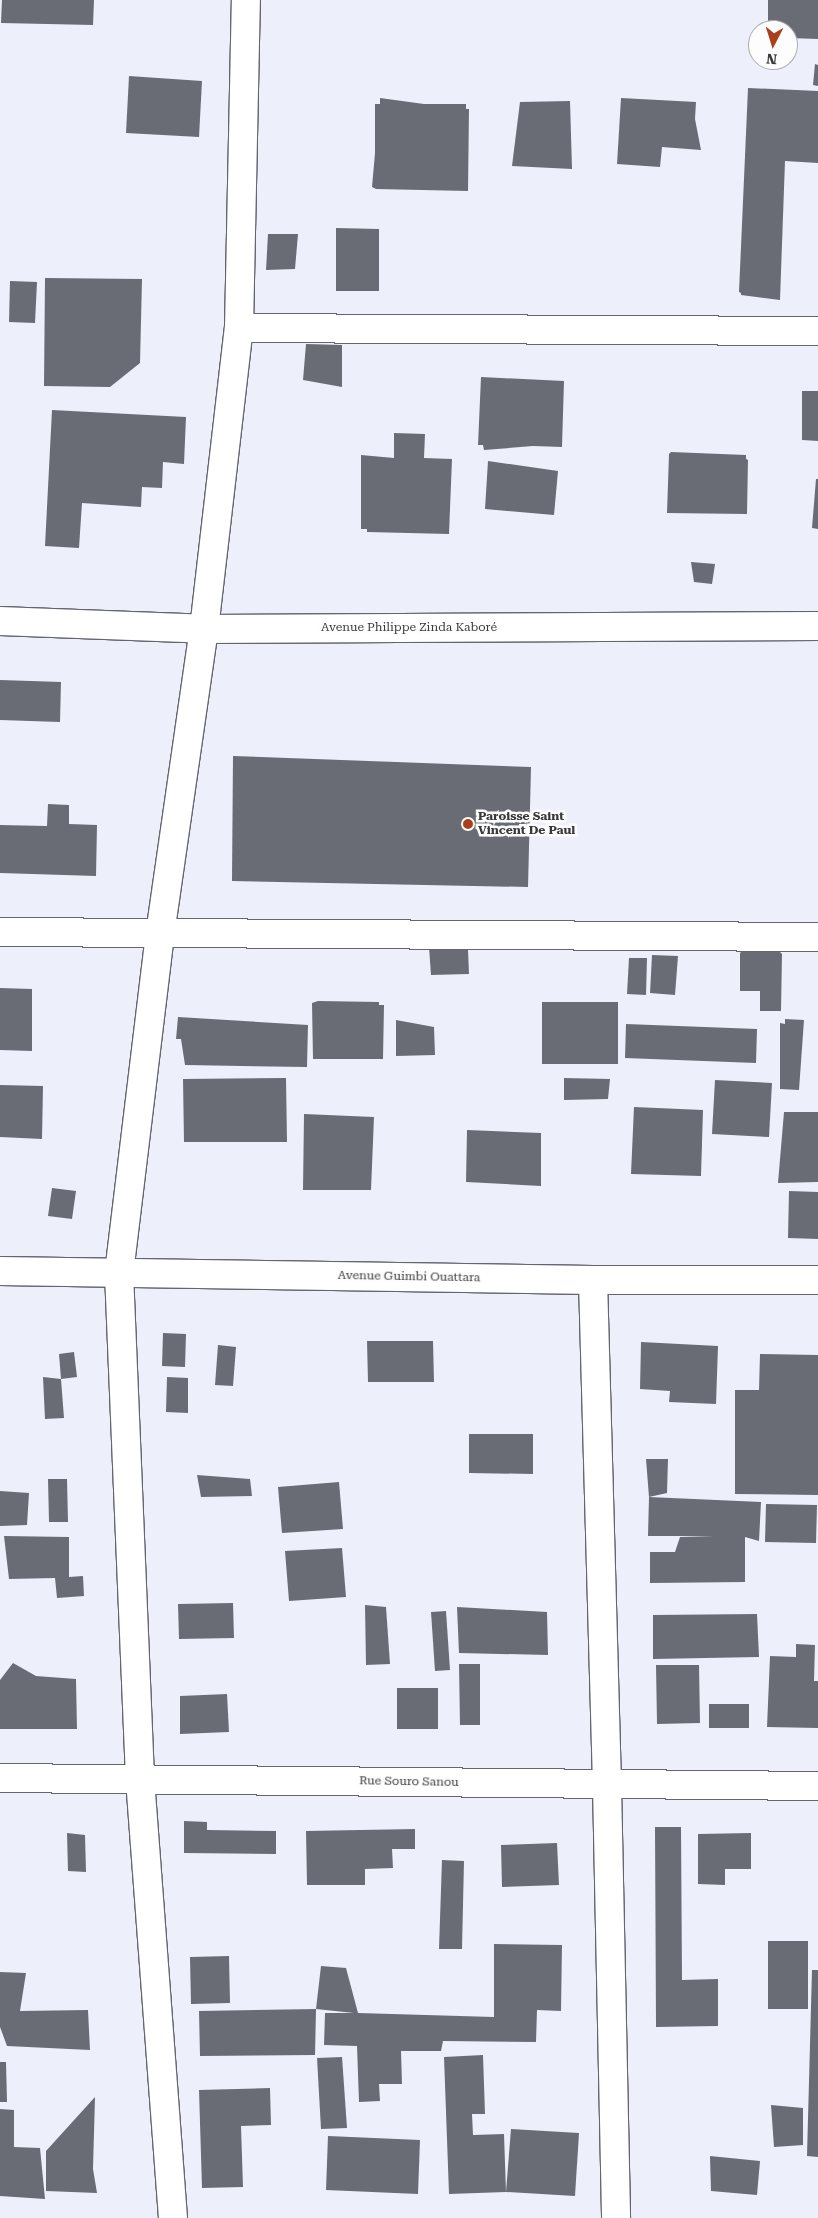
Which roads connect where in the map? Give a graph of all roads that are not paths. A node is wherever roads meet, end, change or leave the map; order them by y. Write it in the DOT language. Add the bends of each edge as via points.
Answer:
graph roads {
  1 [pos="246,0"];
  2 [pos="239,328"];
  3 [pos="818,331"];
  4 [pos="0,621"];
  5 [pos="818,626"];
  6 [pos="204,629"];
  7 [pos="0,932"];
  8 [pos="160,934"];
  9 [pos="818,938"];
  10 [pos="0,1271"];
  11 [pos="120,1273"];
  12 [pos="593,1280"];
  13 [pos="818,1280"];
  14 [pos="0,1778"];
  15 [pos="140,1778"];
  16 [pos="607,1785"];
  17 [pos="818,1786"];
  18 [pos="173,2218"];
  19 [pos="616,2218"];
  1 -- 2 [label="street"];
  2 -- 3 [label="street"];
  2 -- 6 [label="street"];
  4 -- 6 [label="street, Avenue Philippe Zinda Kaboré"];
  5 -- 6 [label="street, Avenue Philippe Zinda Kaboré"];
  6 -- 8 [label="street"];
  7 -- 8 [label="street"];
  8 -- 9 [label="street"];
  8 -- 11 [label="street"];
  10 -- 11 [label="street, Avenue Guimbi Ouattara"];
  11 -- 12 [label="street, Avenue Guimbi Ouattara"];
  11 -- 15 [label="street"];
  12 -- 13 [label="street, Avenue Guimbi Ouattara"];
  12 -- 16 [label="street"];
  14 -- 15 [label="street, Rue Souro Sanou"];
  15 -- 16 [label="street, Rue Souro Sanou"];
  15 -- 18 [label="street"];
  16 -- 17 [label="street, Rue Souro Sanou"];
  16 -- 19 [label="street"];
}
